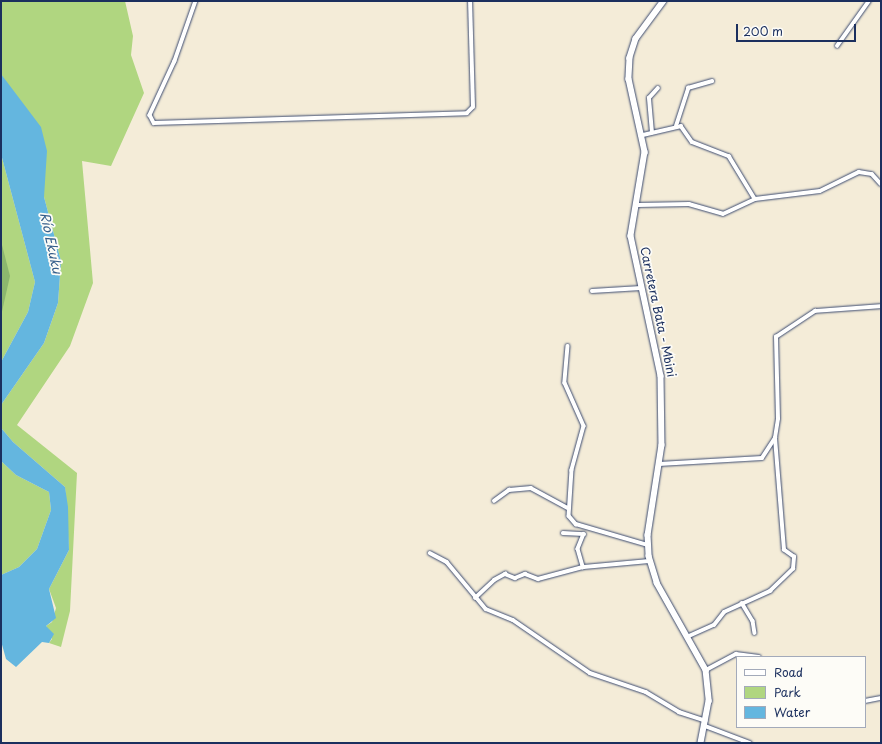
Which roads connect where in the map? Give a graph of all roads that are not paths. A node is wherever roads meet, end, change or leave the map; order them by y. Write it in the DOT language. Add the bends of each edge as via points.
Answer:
graph roads {
  1 [pos="196,1"];
  2 [pos="470,1"];
  3 [pos="664,1"];
  4 [pos="869,1"];
  5 [pos="837,46"];
  6 [pos="712,81"];
  7 [pos="658,88"];
  8 [pos="676,126"];
  9 [pos="652,133"];
  10 [pos="643,135"];
  11 [pos="881,184"];
  12 [pos="755,199"];
  13 [pos="638,205"];
  14 [pos="640,288"];
  15 [pos="592,291"];
  16 [pos="881,306"];
  17 [pos="568,346"];
  18 [pos="775,438"];
  19 [pos="659,464"];
  20 [pos="494,501"];
  21 [pos="568,508"];
  22 [pos="563,533"];
  23 [pos="648,545"];
  24 [pos="430,553"];
  25 [pos="650,561"];
  26 [pos="583,567"];
  27 [pos="475,598"];
  28 [pos="742,603"];
  29 [pos="755,633"];
  30 [pos="689,636"];
  31 [pos="751,656"];
  32 [pos="706,670"];
  33 [pos="881,698"];
  34 [pos="866,701"];
  35 [pos="705,723"];
  36 [pos="701,743"];
  37 [pos="750,743"];
  1 -- 2 [label="street" via="175,61 150,116 154,123 467,113 473,107"];
  3 -- 10 [label="main road, Carretera Bata - Mbini" via="636,39 630,58 631,89"];
  4 -- 5 [label="street"];
  6 -- 8 [label="street" via="690,86"];
  7 -- 9 [label="street" via="649,98"];
  8 -- 9 [label="street"];
  8 -- 12 [label="street" via="687,132 692,142 729,156"];
  9 -- 10 [label="street"];
  10 -- 13 [label="main road, Carretera Bata - Mbini" via="644,171"];
  11 -- 12 [label="street" via="864,171 820,190"];
  12 -- 13 [label="street" via="734,212 723,214 689,204"];
  13 -- 14 [label="main road, Carretera Bata - Mbini" via="631,236"];
  14 -- 15 [label="street"];
  14 -- 19 [label="main road, Carretera Bata - Mbini" via="661,376"];
  16 -- 18 [label="street" via="815,310 776,337 775,355 780,369"];
  17 -- 21 [label="street" via="564,383 584,426 572,470"];
  18 -- 19 [label="street" via="760,460"];
  18 -- 28 [label="street" via="784,550 794,557 793,569 770,591"];
  19 -- 23 [label="main road, Carretera Bata - Mbini"];
  20 -- 21 [label="street" via="509,490 531,488"];
  21 -- 23 [label="street" via="574,523"];
  22 -- 26 [label="street" via="584,534 578,549"];
  23 -- 25 [label="main road, Carretera Bata - Mbini"];
  24 -- 27 [label="street" via="447,562"];
  25 -- 26 [label="street"];
  25 -- 30 [label="main road, Carretera Bata - Mbini" via="657,583"];
  26 -- 27 [label="street" via="538,579 525,574 515,578 501,575"];
  27 -- 35 [label="street" via="486,609 514,620 590,673 646,692 675,710"];
  28 -- 29 [label="street" via="753,621"];
  28 -- 30 [label="street" via="724,612 714,625"];
  30 -- 32 [label="main road, Carretera Bata - Mbini"];
  31 -- 32 [label="street" via="736,654"];
  32 -- 35 [label="main road, Carretera Bata - Mbini" via="710,692"];
  33 -- 34 [label="street"];
  35 -- 36 [label="main road, Carretera Bata - Mbini"];
  35 -- 37 [label="street"];
}
